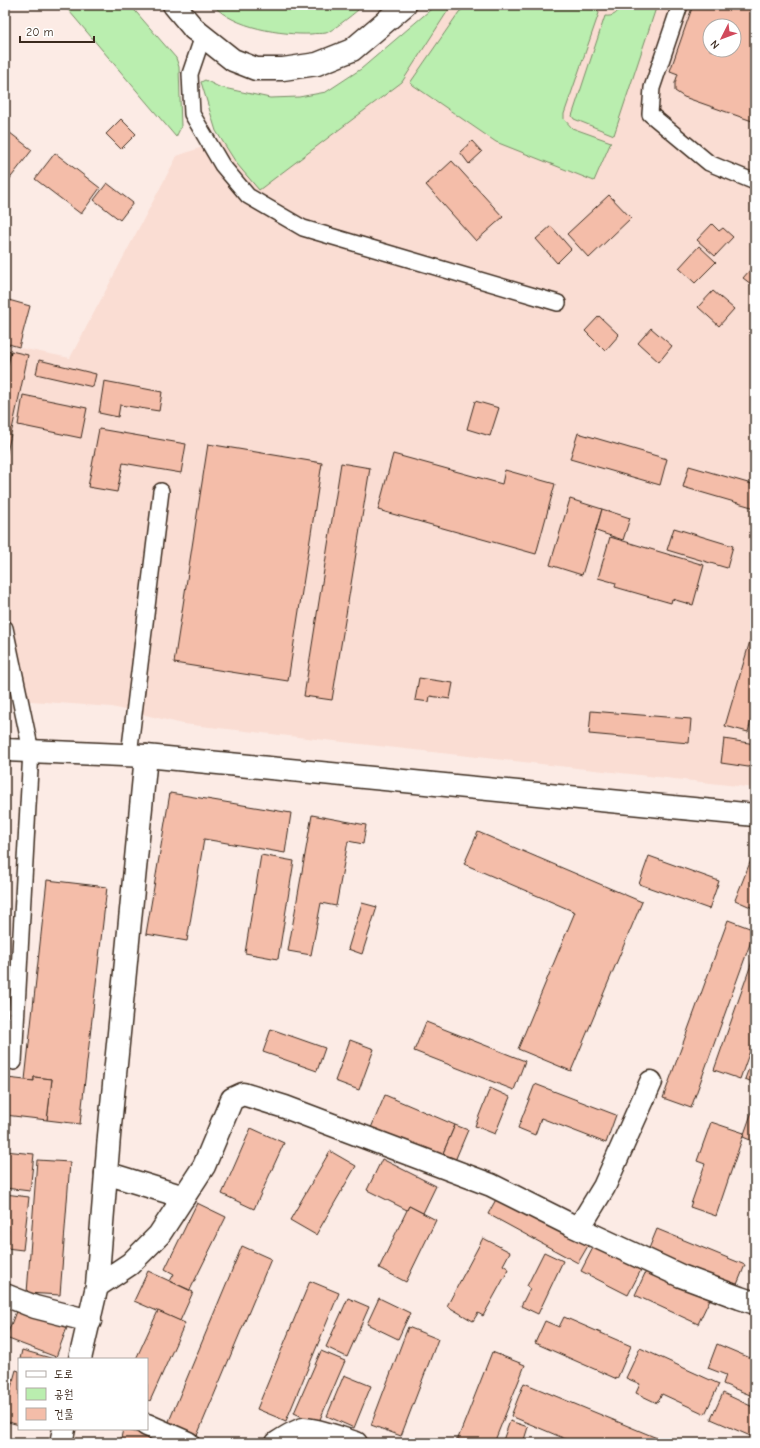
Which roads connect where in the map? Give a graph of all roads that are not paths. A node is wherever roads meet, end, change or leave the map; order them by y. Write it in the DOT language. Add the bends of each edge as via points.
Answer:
graph roads {
  1 [pos="174,5"];
  2 [pos="405,5"];
  3 [pos="680,5"];
  4 [pos="199,33"];
  5 [pos="755,182"];
  6 [pos="558,303"];
  7 [pos="161,491"];
  8 [pos="5,628"];
  9 [pos="5,750"];
  10 [pos="31,751"];
  11 [pos="137,756"];
  12 [pos="755,815"];
  13 [pos="14,1062"];
  14 [pos="651,1082"];
  15 [pos="106,1173"];
  16 [pos="184,1197"];
  17 [pos="578,1228"];
  18 [pos="97,1286"];
  19 [pos="5,1295"];
  20 [pos="755,1302"];
  21 [pos="90,1321"];
  22 [pos="80,1358"];
  23 [pos="148,1425"];
  24 [pos="64,1430"];
  25 [pos="61,1443"];
  26 [pos="188,1443"];
  27 [pos="276,1443"];
  28 [pos="356,1443"];
  1 -- 4 [label="street"];
  2 -- 4 [label="street" via="352,50 317,64 283,69 256,69 233,60"];
  3 -- 5 [label="lane" via="652,88 650,114 709,163"];
  4 -- 6 [label="lane" via="190,74 192,114 222,165 248,196 303,228"];
  7 -- 11 [label="lane"];
  8 -- 10 [label="lane"];
  9 -- 10 [label="street"];
  10 -- 11 [label="street"];
  10 -- 13 [label="lane"];
  11 -- 12 [label="street"];
  11 -- 15 [label="street"];
  14 -- 17 [label="street" via="604,1187"];
  15 -- 16 [label="street"];
  15 -- 18 [label="street"];
  16 -- 17 [label="street" via="204,1166 232,1099 243,1094 285,1107 491,1185"];
  16 -- 18 [label="street" via="159,1235 130,1264"];
  17 -- 20 [label="street" via="681,1276"];
  18 -- 21 [label="street"];
  19 -- 21 [label="street"];
  21 -- 22 [label="street"];
  23 -- 26 [label="street"];
  24 -- 25 [label="street"];
  27 -- 28 [label="street" via="303,1429"];
}
